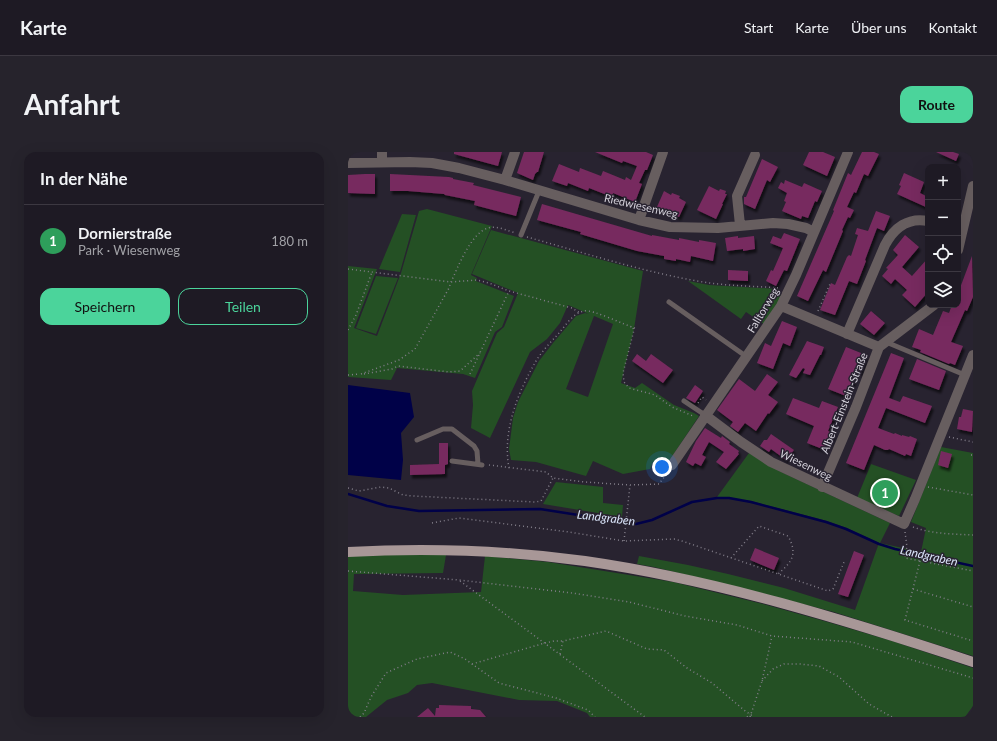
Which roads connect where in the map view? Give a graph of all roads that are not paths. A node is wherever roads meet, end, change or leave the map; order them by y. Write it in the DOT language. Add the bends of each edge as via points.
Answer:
graph roads {
  1 [pos="515,152"];
  2 [pos="663,152"];
  3 [pos="848,152"];
  4 [pos="755,155"];
  5 [pos="382,157"];
  6 [pos="348,163"];
  7 [pos="505,180"];
  8 [pos="973,186"];
  9 [pos="539,191"];
  10 [pos="639,220"];
  11 [pos="925,221"];
  12 [pos="961,224"];
  13 [pos="740,226"];
  14 [pos="814,232"];
  15 [pos="521,235"];
  16 [pos="669,302"];
  17 [pos="781,306"];
  18 [pos="930,308"];
  19 [pos="847,334"];
  20 [pos="882,345"];
  21 [pos="973,356"];
  22 [pos="747,357"];
  23 [pos="969,375"];
  24 [pos="684,401"];
  25 [pos="704,417"];
  26 [pos="417,440"];
  27 [pos="452,461"];
  28 [pos="672,465"];
  29 [pos="822,487"];
  30 [pos="348,552"];
  31 [pos="973,662"];
  1 -- 7 [label="street"];
  2 -- 10 [label="street"];
  3 -- 14 [label="street, Falltorweg"];
  4 -- 13 [label="street" via="737,196"];
  5 -- 6 [label="street, Riedwiesenweg"];
  5 -- 7 [label="street, Riedwiesenweg" via="432,163"];
  7 -- 9 [label="street, Riedwiesenweg"];
  8 -- 12 [label="street"];
  9 -- 10 [label="street, Riedwiesenweg"];
  9 -- 15 [label="lane"];
  10 -- 13 [label="street, Riedwiesenweg" via="670,227"];
  11 -- 19 [label="street" via="910,222 892,233"];
  13 -- 14 [label="street, Riedwiesenweg" via="788,224"];
  14 -- 17 [label="street, Falltorweg"];
  16 -- 22 [label="lane"];
  17 -- 19 [label="street"];
  17 -- 22 [label="street, Falltorweg"];
  18 -- 20 [label="street"];
  19 -- 20 [label="street"];
  20 -- 23 [label="lane"];
  20 -- 29 [label="street, Albert-Einstein-Straße"];
  21 -- 23 [label="street"];
  22 -- 25 [label="street, Falltorweg"];
  23 -- 29 [label="street, Wiesenweg" via="904,524"];
  24 -- 25 [label="lane"];
  25 -- 28 [label="street, Falltorweg"];
  25 -- 29 [label="street, Wiesenweg" via="771,462"];
  26 -- 27 [label="lane" via="443,429 452,429 474,446 480,464"];
  30 -- 31 [label="main road" via="399,549 457,550 584,561 643,571 778,602"];
}
